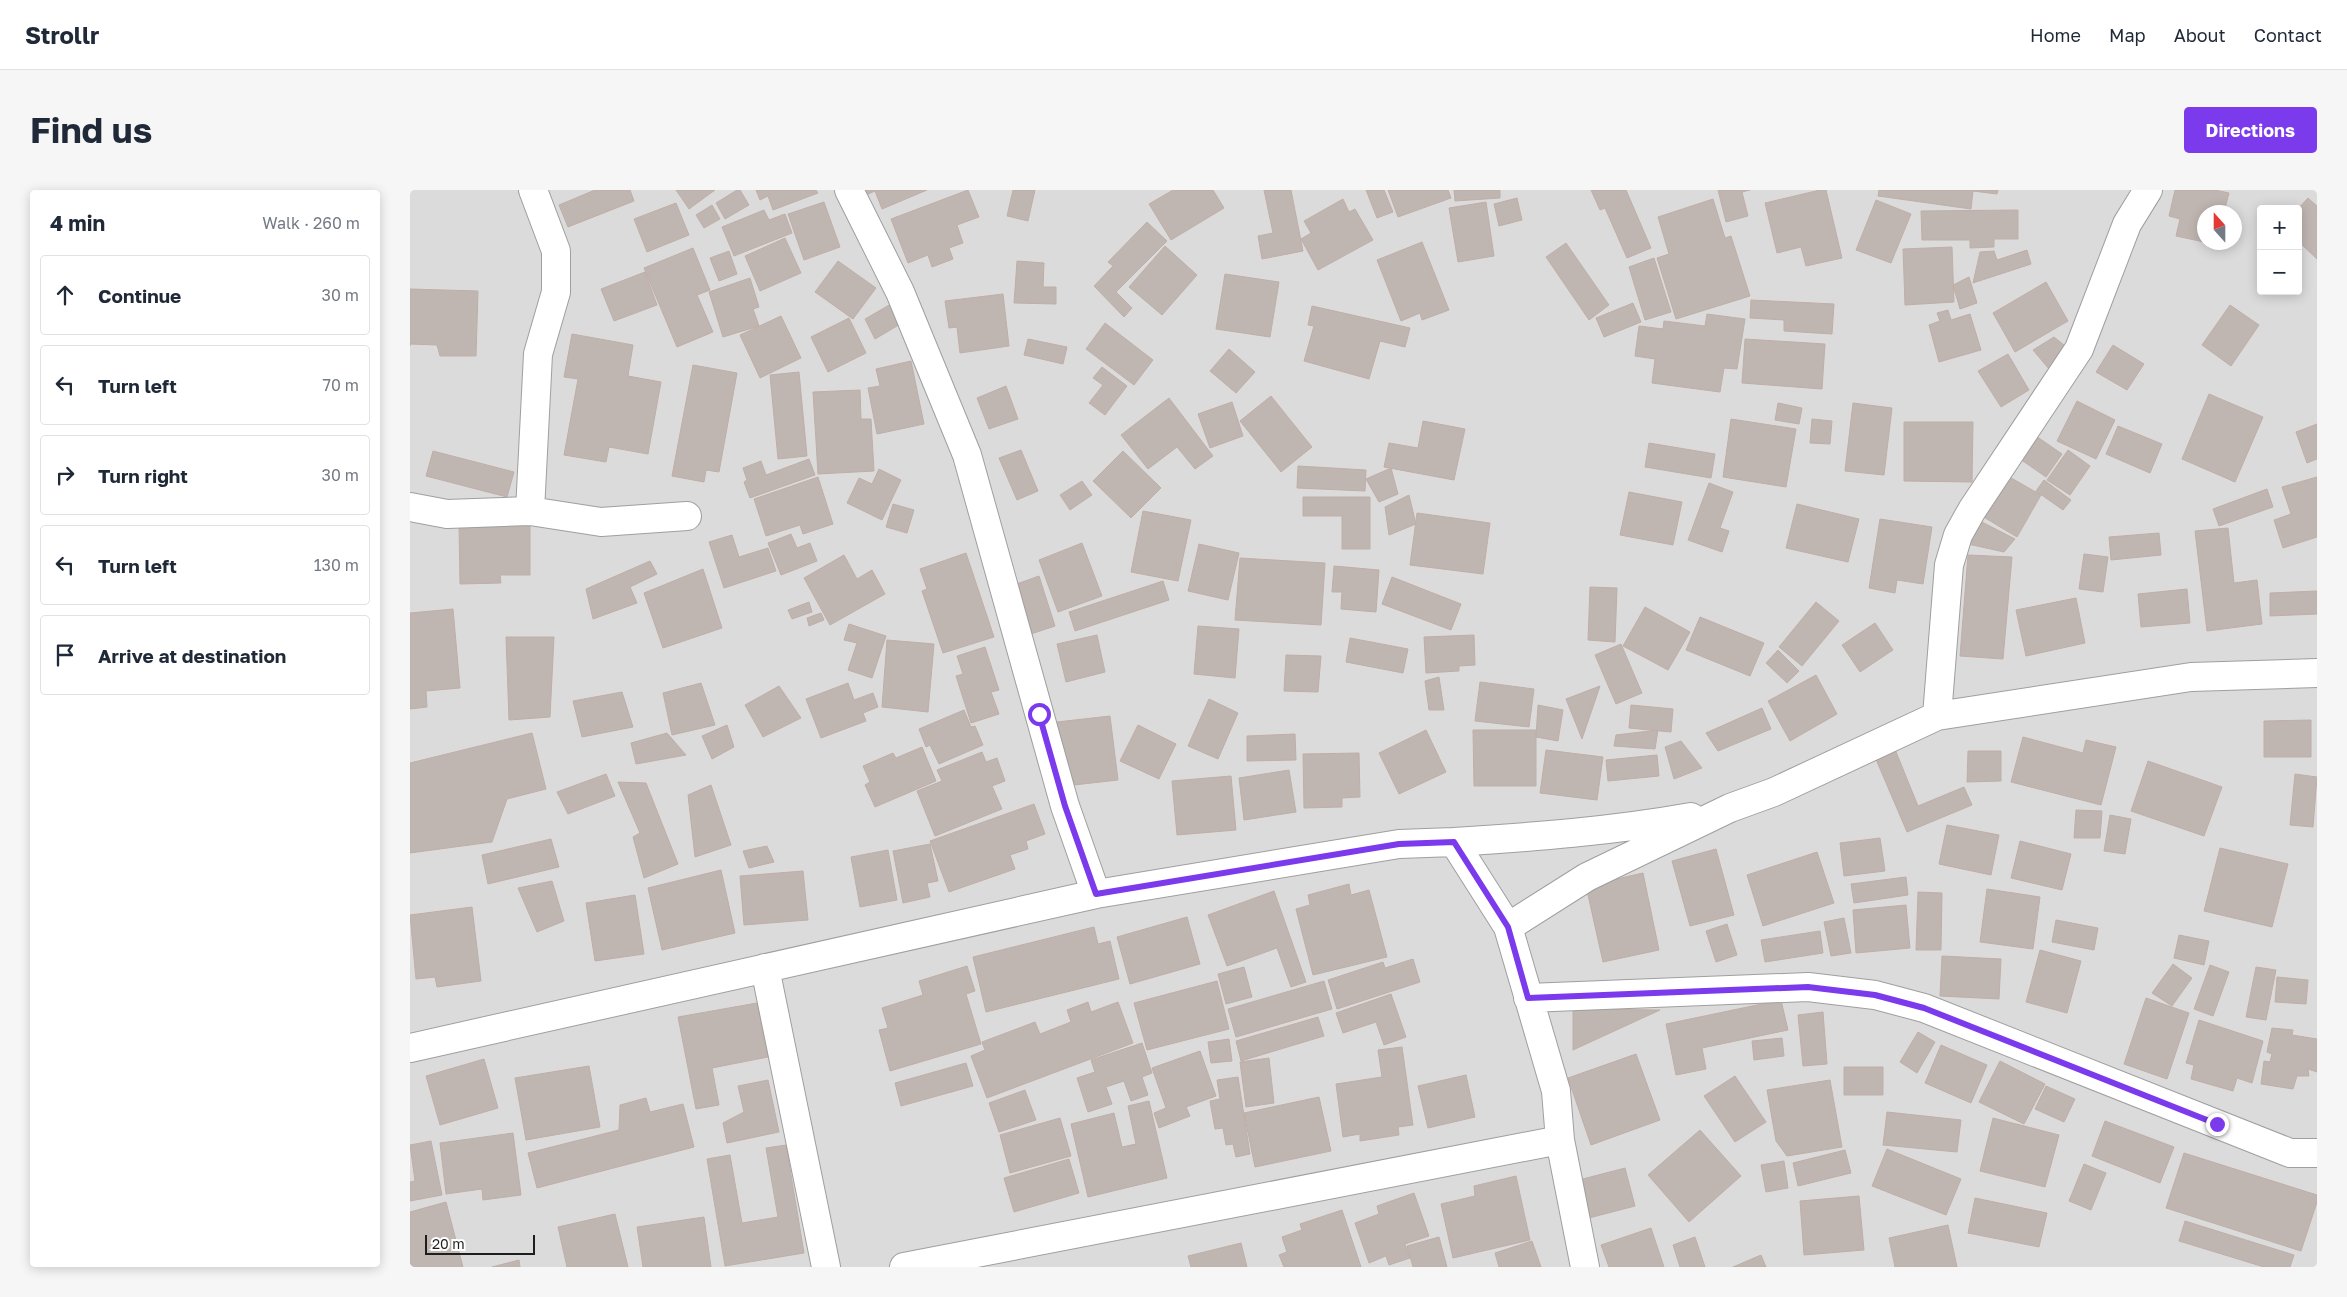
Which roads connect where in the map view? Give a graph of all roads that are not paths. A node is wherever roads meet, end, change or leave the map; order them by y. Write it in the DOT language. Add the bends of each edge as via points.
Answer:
graph roads {
  1 [pos="533,190"];
  2 [pos="849,190"];
  3 [pos="2148,190"];
  4 [pos="410,507"];
  5 [pos="530,511"];
  6 [pos="687,516"];
  7 [pos="2317,673"];
  8 [pos="1938,716"];
  9 [pos="1730,808"];
  10 [pos="1454,842"];
  11 [pos="1096,894"];
  12 [pos="1508,927"];
  13 [pos="765,968"];
  14 [pos="1528,998"];
  15 [pos="410,1048"];
  16 [pos="1560,1140"];
  17 [pos="2317,1153"];
  18 [pos="826,1267"];
  19 [pos="904,1267"];
  20 [pos="1585,1267"];
  1 -- 5 [label="street" via="556,251 556,292 538,354"];
  2 -- 11 [label="street" via="900,292 967,455 1065,806"];
  3 -- 8 [label="street" via="2126,224 2079,349 1958,535 1949,565"];
  4 -- 5 [label="street" via="447,514"];
  5 -- 6 [label="street" via="601,522"];
  7 -- 8 [label="street" via="2190,677"];
  8 -- 9 [label="street" via="1774,792"];
  9 -- 10 [label="street" via="1636,827"];
  9 -- 12 [label="street" via="1587,877"];
  10 -- 11 [label="street" via="1399,844"];
  10 -- 12 [label="street"];
  11 -- 13 [label="street"];
  12 -- 14 [label="street"];
  13 -- 15 [label="street"];
  13 -- 18 [label="street"];
  14 -- 16 [label="street" via="1556,1092"];
  14 -- 17 [label="street" via="1808,987 1875,995 1924,1008 2290,1153"];
  16 -- 19 [label="street"];
  16 -- 20 [label="street"];
}
